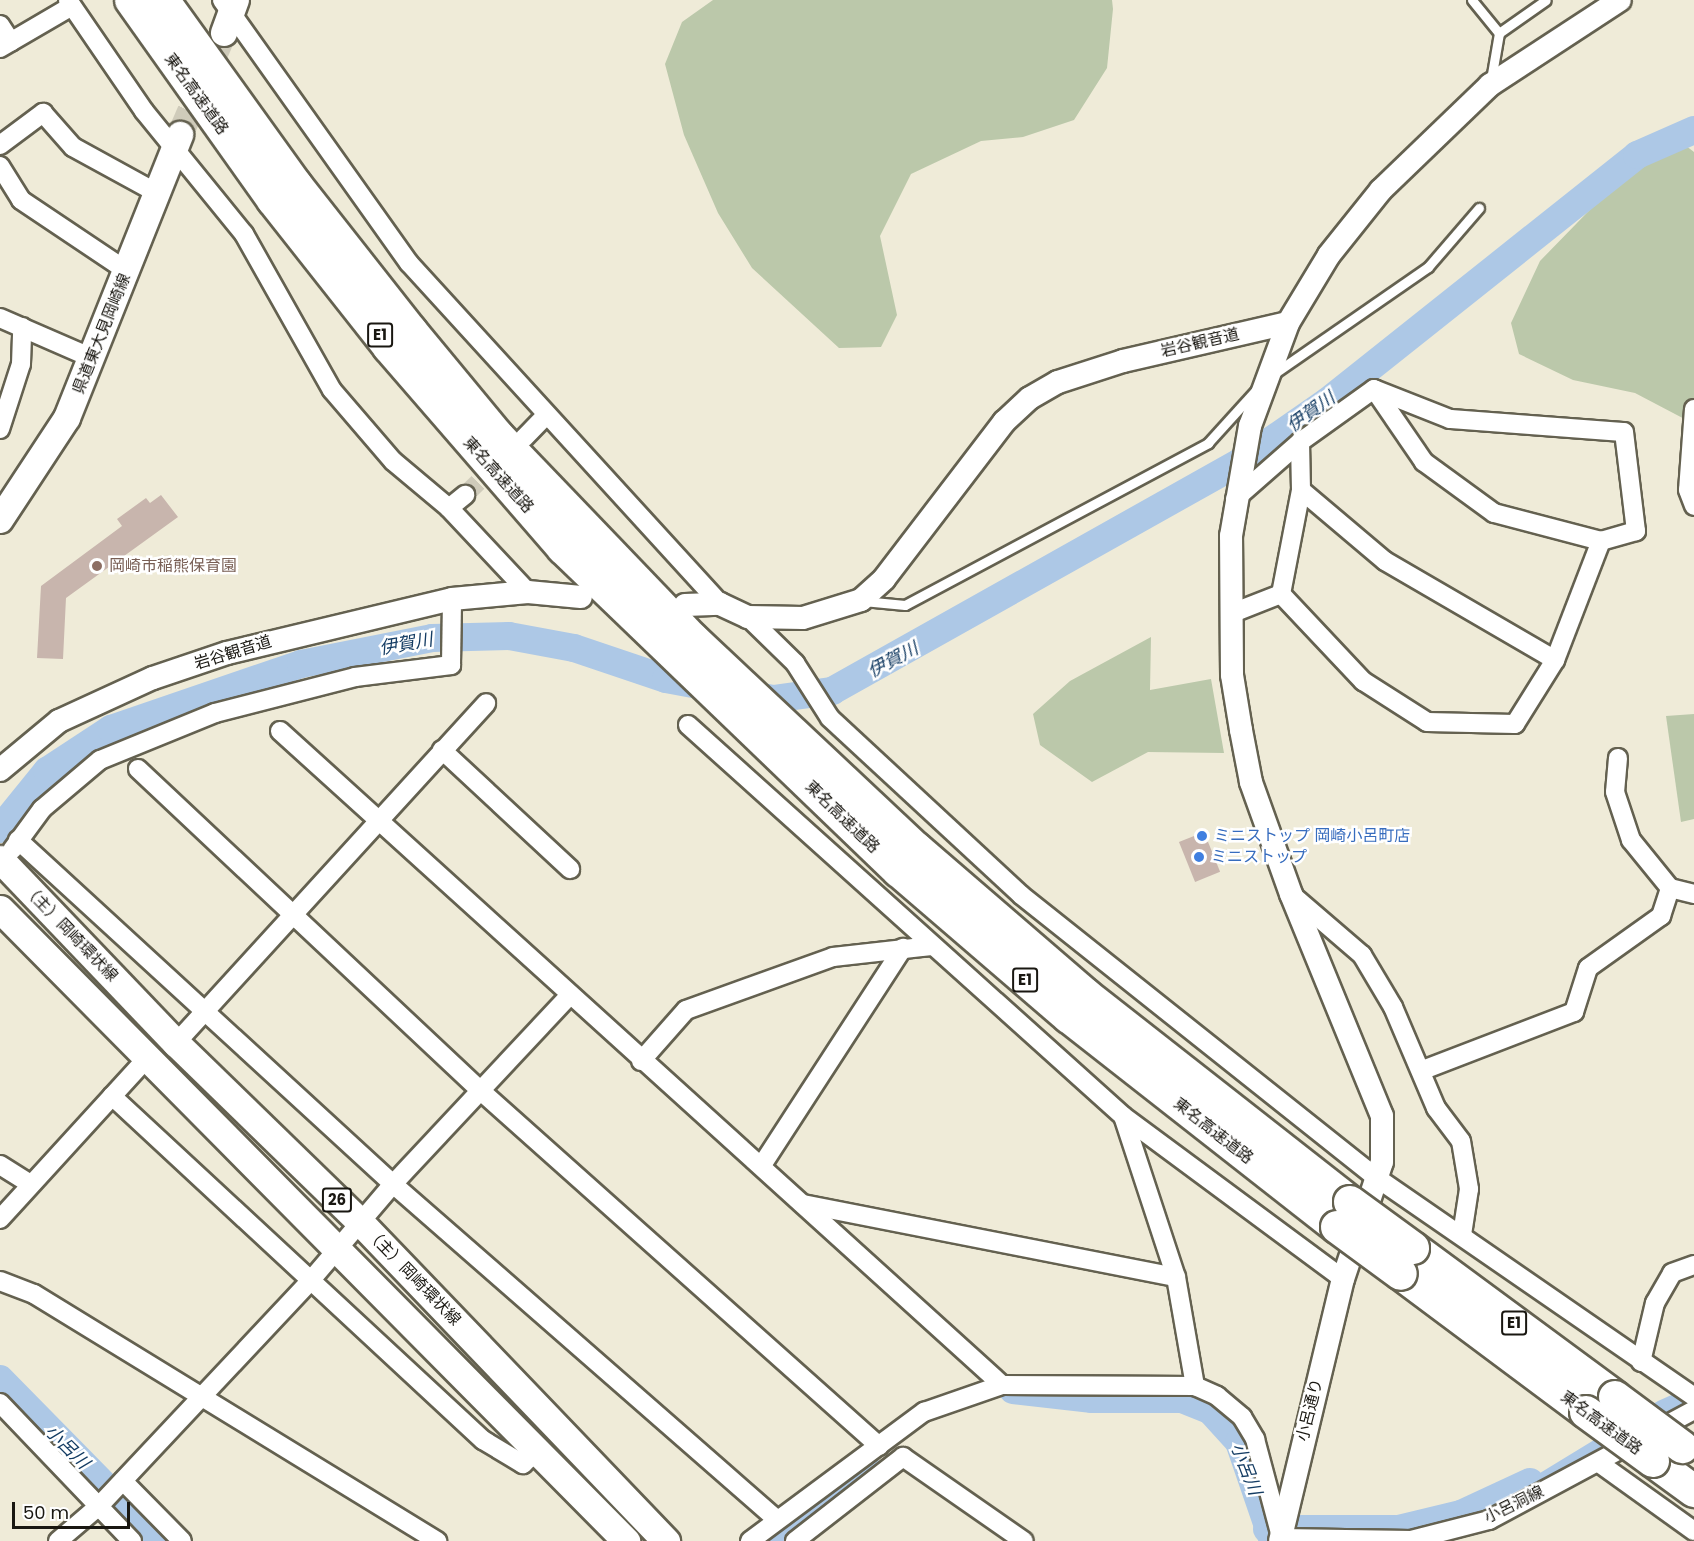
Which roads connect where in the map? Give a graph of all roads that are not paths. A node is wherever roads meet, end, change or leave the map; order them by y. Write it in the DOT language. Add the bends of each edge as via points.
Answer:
graph roads {
  1 [pos="130,0"];
  2 [pos="163,0"];
  3 [pos="1472,0"];
  4 [pos="1546,0"];
  5 [pos="1620,0"];
  6 [pos="70,3"];
  7 [pos="228,11"];
  8 [pos="0,25"];
  9 [pos="1499,33"];
  10 [pos="5,45"];
  11 [pos="1490,85"];
  12 [pos="177,141"];
  13 [pos="0,145"];
  14 [pos="0,166"];
  15 [pos="158,193"];
  16 [pos="1479,208"];
  17 [pos="128,271"];
  18 [pos="0,318"];
  19 [pos="1288,323"];
  20 [pos="22,327"];
  21 [pos="92,358"];
  22 [pos="1265,380"];
  23 [pos="1374,389"];
  24 [pos="1694,409"];
  25 [pos="544,417"];
  26 [pos="0,429"];
  27 [pos="524,438"];
  28 [pos="1300,442"];
  29 [pos="1301,490"];
  30 [pos="1237,493"];
  31 [pos="465,495"];
  32 [pos="1694,506"];
  33 [pos="449,508"];
  34 [pos="0,520"];
  35 [pos="1601,541"];
  36 [pos="528,592"];
  37 [pos="1281,594"];
  38 [pos="580,597"];
  39 [pos="861,600"];
  40 [pos="720,604"];
  41 [pos="685,605"];
  42 [pos="453,610"];
  43 [pos="1230,614"];
  44 [pos="748,617"];
  45 [pos="1555,660"];
  46 [pos="486,703"];
  47 [pos="688,725"];
  48 [pos="280,731"];
  49 [pos="442,750"];
  50 [pos="1618,758"];
  51 [pos="138,769"];
  52 [pos="0,770"];
  53 [pos="378,820"];
  54 [pos="8,854"];
  55 [pos="570,869"];
  56 [pos="1670,888"];
  57 [pos="1291,894"];
  58 [pos="1694,894"];
  59 [pos="0,909"];
  60 [pos="292,914"];
  61 [pos="931,946"];
  62 [pos="903,948"];
  63 [pos="570,995"];
  64 [pos="202,1011"];
  65 [pos="176,1043"];
  66 [pos="146,1059"];
  67 [pos="640,1061"];
  68 [pos="1423,1070"];
  69 [pos="482,1092"];
  70 [pos="112,1096"];
  71 [pos="1123,1116"];
  72 [pos="0,1165"];
  73 [pos="762,1165"];
  74 [pos="1377,1178"];
  75 [pos="31,1184"];
  76 [pos="393,1184"];
  77 [pos="803,1204"];
  78 [pos="1344,1215"];
  79 [pos="0,1218"];
  80 [pos="361,1223"];
  81 [pos="1462,1235"];
  82 [pos="340,1248"];
  83 [pos="1407,1261"];
  84 [pos="1694,1265"];
  85 [pos="1176,1277"];
  86 [pos="1343,1279"];
  87 [pos="312,1280"];
  88 [pos="0,1281"];
  89 [pos="1641,1362"];
  90 [pos="1002,1385"];
  91 [pos="1195,1386"];
  92 [pos="1694,1397"];
  93 [pos="198,1398"];
  94 [pos="0,1403"];
  95 [pos="1694,1410"];
  96 [pos="879,1446"];
  97 [pos="539,1449"];
  98 [pos="1688,1451"];
  99 [pos="1599,1462"];
  100 [pos="123,1481"];
  101 [pos="1694,1491"];
  102 [pos="99,1506"];
  103 [pos="775,1518"];
  104 [pos="1694,1531"];
  105 [pos="803,1539"];
  106 [pos="1281,1540"];
  107 [pos="58,1541"];
  108 [pos="132,1541"];
  109 [pos="182,1541"];
  110 [pos="437,1541"];
  111 [pos="626,1541"];
  112 [pos="666,1541"];
  113 [pos="750,1541"];
  114 [pos="1024,1541"];
  1 -- 78 [label="highway, 東名高速道路 / E1" via="273,200 389,347 477,453 660,645 899,871 1060,1010"];
  2 -- 78 [label="highway, 東名高速道路 / E1" via="296,185 498,436 693,639 1086,995"];
  3 -- 9 [label="lane"];
  4 -- 9 [label="lane"];
  5 -- 11 [label="street"];
  6 -- 10 [label="street"];
  6 -- 12 [label="street"];
  7 -- 25 [label="street" via="409,263"];
  8 -- 10 [label="street"];
  9 -- 11 [label="lane"];
  11 -- 19 [label="street" via="1381,190 1329,255"];
  12 -- 15 [label="main road, 県道東大見岡崎線"];
  12 -- 33 [label="street" via="244,234 332,390 393,460"];
  13 -- 15 [label="street" via="43,112 73,147"];
  14 -- 17 [label="street" via="21,200"];
  15 -- 17 [label="main road, 県道東大見岡崎線"];
  16 -- 22 [label="lane" via="1428,267"];
  17 -- 21 [label="main road, 県道東大見岡崎線"];
  18 -- 20 [label="street"];
  19 -- 22 [label="street, 小呂通り"];
  19 -- 39 [label="street, 岩谷観音道" via="1123,361 1058,382 1030,398 1004,422 884,579"];
  20 -- 21 [label="street"];
  20 -- 26 [label="street" via="21,364"];
  21 -- 34 [label="main road, 県道東大見岡崎線" via="67,418"];
  22 -- 30 [label="street, 小呂通り" via="1250,426"];
  22 -- 39 [label="lane" via="1208,443 905,605"];
  23 -- 28 [label="street"];
  23 -- 35 [label="street" via="1424,462 1494,513"];
  23 -- 35 [label="street" via="1450,419 1624,432 1636,531"];
  24 -- 32 [label="street" via="1688,490"];
  25 -- 27 [label="street"];
  25 -- 40 [label="street" via="661,534"];
  28 -- 29 [label="street"];
  28 -- 30 [label="street"];
  29 -- 37 [label="street"];
  29 -- 45 [label="street" via="1385,561"];
  30 -- 43 [label="street, 小呂通り"];
  31 -- 33 [label="street"];
  33 -- 36 [label="street"];
  35 -- 45 [label="street"];
  36 -- 38 [label="street, 岩谷観音道"];
  36 -- 42 [label="street, 岩谷観音道" via="491,597"];
  37 -- 43 [label="street"];
  37 -- 45 [label="street" via="1363,681 1427,722 1515,724"];
  39 -- 44 [label="street, 岩谷観音道" via="803,618"];
  40 -- 41 [label="street"];
  40 -- 44 [label="street"];
  42 -- 52 [label="street, 岩谷観音道" via="301,632 153,678 59,721"];
  42 -- 54 [label="street" via="451,665 356,677 205,717 100,760 69,782"];
  43 -- 57 [label="street, 小呂通り" via="1232,675 1249,771"];
  44 -- 74 [label="street" via="795,663 830,718 1021,895"];
  46 -- 49 [label="street"];
  47 -- 61 [label="street"];
  48 -- 53 [label="street"];
  49 -- 53 [label="street"];
  49 -- 55 [label="street"];
  50 -- 56 [label="street" via="1614,792 1631,840"];
  51 -- 60 [label="street"];
  53 -- 60 [label="street"];
  53 -- 63 [label="street"];
  54 -- 64 [label="street"];
  54 -- 65 [label="main road, （主）岡崎環状線 / 26"];
  56 -- 58 [label="street"];
  56 -- 68 [label="street" via="1661,916 1588,968 1582,995 1567,1017"];
  57 -- 68 [label="street" via="1362,955"];
  57 -- 74 [label="street, 小呂通り" via="1382,1116"];
  59 -- 66 [label="main road, （主）岡崎環状線 / 26"];
  60 -- 64 [label="street"];
  60 -- 69 [label="street"];
  61 -- 62 [label="street"];
  61 -- 71 [label="street"];
  62 -- 67 [label="street" via="833,957 686,1011"];
  62 -- 73 [label="street"];
  63 -- 67 [label="street"];
  63 -- 69 [label="street"];
  64 -- 65 [label="street"];
  64 -- 76 [label="street"];
  65 -- 80 [label="main road, （主）岡崎環状線 / 26"];
  66 -- 70 [label="street"];
  66 -- 82 [label="main road, （主）岡崎環状線 / 26"];
  67 -- 73 [label="street"];
  68 -- 81 [label="street" via="1436,1108 1461,1141 1468,1189"];
  69 -- 76 [label="street"];
  69 -- 96 [label="street"];
  70 -- 75 [label="street"];
  70 -- 87 [label="street"];
  71 -- 85 [label="street"];
  71 -- 86 [label="street"];
  72 -- 75 [label="street"];
  73 -- 77 [label="street"];
  74 -- 81 [label="street"];
  74 -- 86 [label="street, 小呂通り"];
  75 -- 79 [label="street"];
  76 -- 80 [label="street"];
  76 -- 103 [label="street"];
  77 -- 85 [label="street"];
  77 -- 90 [label="street"];
  78 -- 83 [label="highway, 東名高速道路 / E1, bridge"];
  80 -- 82 [label="street"];
  80 -- 112 [label="main road, （主）岡崎環状線 / 26"];
  81 -- 89 [label="street"];
  82 -- 87 [label="street"];
  82 -- 97 [label="main road, （主）岡崎環状線 / 26"];
  83 -- 98 [label="highway, 東名高速道路 / E1, bridge" via="1615,1397"];
  83 -- 101 [label="highway, 東名高速道路 / E1, bridge" via="1586,1412"];
  84 -- 89 [label="street" via="1672,1273 1655,1303"];
  85 -- 91 [label="street"];
  86 -- 106 [label="street, 小呂通り" via="1285,1509"];
  87 -- 93 [label="street"];
  87 -- 97 [label="street" via="483,1440 523,1464"];
  88 -- 93 [label="street" via="34,1293"];
  89 -- 92 [label="street"];
  90 -- 91 [label="street"];
  90 -- 96 [label="street" via="924,1412"];
  91 -- 106 [label="street" via="1242,1417 1255,1440"];
  93 -- 100 [label="street"];
  93 -- 110 [label="street"];
  94 -- 102 [label="street"];
  95 -- 99 [label="street, 小呂洞線"];
  96 -- 103 [label="street"];
  97 -- 111 [label="main road, （主）岡崎環状線 / 26"];
  99 -- 104 [label="street"];
  99 -- 106 [label="street, 小呂洞線" via="1489,1520 1411,1540"];
  100 -- 102 [label="street"];
  100 -- 109 [label="street"];
  102 -- 107 [label="street"];
  102 -- 108 [label="street"];
  103 -- 113 [label="street"];
  105 -- 114 [label="street" via="903,1457"];
}
